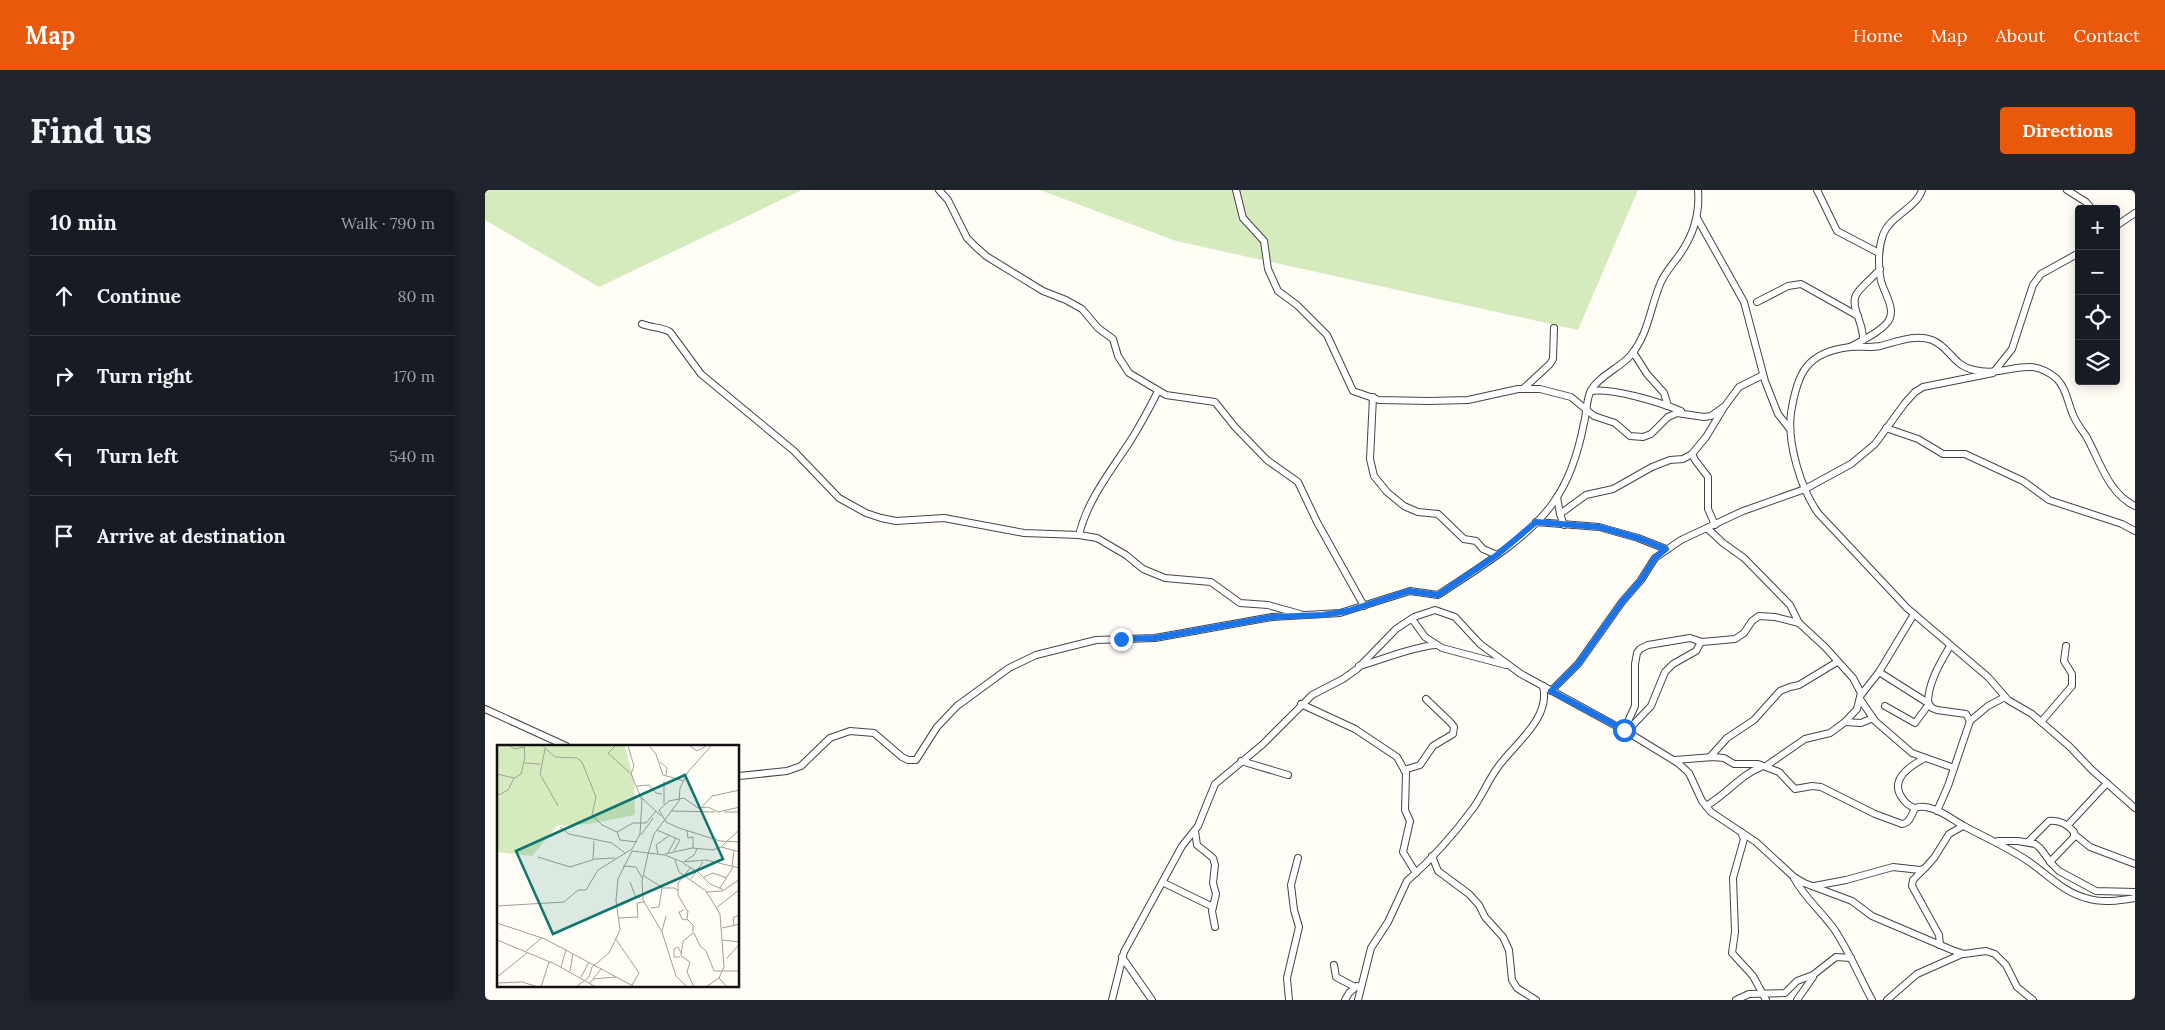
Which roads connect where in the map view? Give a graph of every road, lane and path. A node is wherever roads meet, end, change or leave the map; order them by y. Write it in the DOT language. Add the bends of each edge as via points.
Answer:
graph roads {
  1 [pos="939,190"];
  2 [pos="1236,190"];
  3 [pos="1698,190"];
  4 [pos="1817,190"];
  5 [pos="1922,190"];
  6 [pos="2067,190"];
  7 [pos="2089,205"];
  8 [pos="2135,213"];
  9 [pos="1697,218"];
  10 [pos="2120,223"];
  11 [pos="1879,253"];
  12 [pos="2075,255"];
  13 [pos="1880,269"];
  14 [pos="1757,302"];
  15 [pos="1858,316"];
  16 [pos="643,324"];
  17 [pos="1554,328"];
  18 [pos="1863,340"];
  19 [pos="1849,347"];
  20 [pos="1633,352"];
  21 [pos="1993,373"];
  22 [pos="1763,375"];
  23 [pos="1524,388"];
  24 [pos="1591,391"];
  25 [pos="1158,392"];
  26 [pos="1373,398"];
  27 [pos="1668,406"];
  28 [pos="1725,406"];
  29 [pos="1586,408"];
  30 [pos="1684,413"];
  31 [pos="1789,428"];
  32 [pos="1886,428"];
  33 [pos="1692,454"];
  34 [pos="1805,490"];
  35 [pos="1558,496"];
  36 [pos="2135,506"];
  37 [pos="1559,514"];
  38 [pos="1536,522"];
  39 [pos="1564,525"];
  40 [pos="1715,525"];
  41 [pos="1707,528"];
  42 [pos="2135,531"];
  43 [pos="1079,535"];
  44 [pos="1666,549"];
  45 [pos="1497,555"];
  46 [pos="1364,606"];
  47 [pos="1914,614"];
  48 [pos="1304,615"];
  49 [pos="1412,619"];
  50 [pos="1799,623"];
  51 [pos="1701,642"];
  52 [pos="1436,645"];
  53 [pos="1950,646"];
  54 [pos="2066,646"];
  55 [pos="1837,662"];
  56 [pos="1359,666"];
  57 [pos="1512,667"];
  58 [pos="1879,672"];
  59 [pos="1543,686"];
  60 [pos="1551,691"];
  61 [pos="1861,697"];
  62 [pos="2005,697"];
  63 [pos="1426,699"];
  64 [pos="1301,704"];
  65 [pos="1929,704"];
  66 [pos="1885,706"];
  67 [pos="485,709"];
  68 [pos="1873,718"];
  69 [pos="1970,721"];
  70 [pos="1845,722"];
  71 [pos="2041,722"];
  72 [pos="1624,730"];
  73 [pos="1633,736"];
  74 [pos="563,745"];
  75 [pos="1710,757"];
  76 [pos="1925,758"];
  77 [pos="1673,760"];
  78 [pos="1241,761"];
  79 [pos="1765,766"];
  80 [pos="1954,768"];
  81 [pos="1405,770"];
  82 [pos="1288,775"];
  83 [pos="740,776"];
  84 [pos="2107,783"];
  85 [pos="1706,806"];
  86 [pos="1915,808"];
  87 [pos="2135,808"];
  88 [pos="1937,811"];
  89 [pos="2068,825"];
  90 [pos="1963,826"];
  91 [pos="1195,831"];
  92 [pos="1740,831"];
  93 [pos="2074,834"];
  94 [pos="1997,841"];
  95 [pos="2028,842"];
  96 [pos="1432,856"];
  97 [pos="1297,858"];
  98 [pos="2050,862"];
  99 [pos="2135,864"];
  100 [pos="1925,868"];
  101 [pos="1416,873"];
  102 [pos="1794,877"];
  103 [pos="1164,882"];
  104 [pos="1813,886"];
  105 [pos="2135,892"];
  106 [pos="2135,898"];
  107 [pos="1213,907"];
  108 [pos="1215,927"];
  109 [pos="1940,945"];
  110 [pos="1962,954"];
  111 [pos="1122,957"];
  112 [pos="1851,958"];
  113 [pos="1334,964"];
  114 [pos="1817,972"];
  115 [pos="1362,982"];
  116 [pos="1355,987"];
  117 [pos="1765,998"];
  118 [pos="1112,1000"];
  119 [pos="1152,1000"];
  120 [pos="1289,1000"];
  121 [pos="1345,1000"];
  122 [pos="1358,1000"];
  123 [pos="1536,1000"];
  124 [pos="1736,1000"];
  125 [pos="1797,1000"];
  126 [pos="1872,1000"];
  127 [pos="1887,1000"];
  128 [pos="2033,1000"];
  1 -- 25 [label="street" via="948,200 967,238 976,247 1054,297 1082,309 1098,328 1113,339 1118,356 1129,373"];
  2 -- 26 [label="street" via="1243,218 1264,242 1268,269 1277,291 1297,304 1327,334 1351,390"];
  3 -- 9 [label="street"];
  4 -- 11 [label="street" via="1837,231"];
  5 -- 11 [label="street" via="1920,197 1889,224"];
  6 -- 7 [label="street"];
  8 -- 10 [label="street"];
  9 -- 20 [label="street" via="1686,244 1661,282 1646,330"];
  9 -- 22 [label="street" via="1744,302"];
  11 -- 13 [label="street"];
  12 -- 21 [label="street" via="2041,274 2033,285 2012,349"];
  13 -- 15 [label="street" via="1856,294 1854,308"];
  13 -- 18 [label="street" via="1891,314 1886,324"];
  14 -- 15 [label="street" via="1788,286 1801,284"];
  15 -- 18 [label="street"];
  16 -- 43 [label="street" via="670,332 701,374 794,452 839,498 859,509 896,521 944,518 1024,533"];
  17 -- 23 [label="street" via="1553,359"];
  18 -- 19 [label="street"];
  19 -- 21 [label="street" via="1871,347 1925,338 1939,343 1964,367"];
  19 -- 31 [label="street" via="1826,353 1803,368"];
  20 -- 24 [label="street"];
  20 -- 27 [label="street" via="1665,393"];
  21 -- 32 [label="street" via="1923,387 1915,392"];
  21 -- 36 [label="street" via="2025,366 2043,370 2059,381 2074,418 2114,490"];
  22 -- 28 [label="street" via="1739,387"];
  22 -- 31 [label="street" via="1778,414"];
  23 -- 26 [label="street" via="1458,401 1387,401"];
  23 -- 29 [label="street" via="1567,395"];
  24 -- 27 [label="street" via="1611,392"];
  24 -- 29 [label="street"];
  25 -- 43 [label="street" via="1092,501"];
  25 -- 46 [label="street" via="1215,402 1262,455 1298,482"];
  26 -- 45 [label="street" via="1370,459 1374,476 1404,506 1438,514 1464,539 1476,541 1483,549"];
  27 -- 30 [label="street"];
  28 -- 30 [label="street" via="1711,416"];
  28 -- 33 [label="street"];
  29 -- 30 [label="street" via="1594,416 1615,423 1636,437 1647,436 1669,417"];
  29 -- 35 [label="street" via="1584,426"];
  31 -- 34 [label="street" via="1793,454"];
  32 -- 34 [label="street" via="1865,454"];
  32 -- 42 [label="street" via="1912,436 1943,454 1965,454 2023,481 2049,500"];
  33 -- 37 [label="street" via="1652,467 1613,489 1586,495"];
  33 -- 40 [label="street" via="1708,477 1707,509"];
  34 -- 40 [label="street" via="1743,511"];
  34 -- 47 [label="street" via="1818,513"];
  35 -- 37 [label="street"];
  35 -- 38 [label="street"];
  37 -- 39 [label="street"];
  38 -- 39 [label="street"];
  38 -- 45 [label="street"];
  39 -- 44 [label="street" via="1617,531"];
  40 -- 41 [label="street"];
  41 -- 44 [label="street"];
  41 -- 50 [label="street" via="1771,585 1792,607"];
  43 -- 48 [label="street" via="1097,538 1143,568 1165,578 1211,582 1240,603 1268,605"];
  44 -- 60 [label="street" via="1655,558 1578,664"];
  45 -- 46 [label="street" via="1438,595 1409,591"];
  46 -- 48 [label="street" via="1340,613"];
  47 -- 53 [label="street"];
  47 -- 58 [label="street"];
  48 -- 83 [label="street" via="1272,617 1155,638 1089,641 1057,649 1009,668 961,702 937,727 916,760 902,757 874,733 850,731 831,738 801,766 787,771"];
  49 -- 52 [label="street" via="1425,637"];
  49 -- 56 [label="street" via="1381,643"];
  49 -- 57 [label="street" via="1435,610 1450,614 1480,644"];
  50 -- 51 [label="street" via="1759,616 1735,639"];
  50 -- 55 [label="street"];
  51 -- 72 [label="street" via="1694,638 1674,640 1648,645 1638,651 1635,706"];
  51 -- 73 [label="street" via="1696,651 1665,672 1651,706 1631,727"];
  52 -- 56 [label="street" via="1417,647"];
  52 -- 57 [label="street"];
  53 -- 62 [label="street"];
  53 -- 65 [label="street" via="1931,687"];
  54 -- 71 [label="street" via="2064,661 2072,674 2072,686"];
  55 -- 61 [label="street" via="1856,683"];
  55 -- 75 [label="street" via="1799,685 1780,691 1754,720 1727,738"];
  56 -- 64 [label="street"];
  57 -- 59 [label="street"];
  58 -- 61 [label="street"];
  58 -- 65 [label="street"];
  59 -- 60 [label="street"];
  59 -- 96 [label="street" via="1545,700 1533,724 1496,769 1474,807"];
  60 -- 72 [label="street"];
  61 -- 68 [label="street"];
  61 -- 70 [label="street" via="1855,712"];
  62 -- 69 [label="street"];
  62 -- 71 [label="street"];
  63 -- 81 [label="street" via="1451,723 1453,734 1433,746 1420,765"];
  64 -- 78 [label="street" via="1262,745"];
  64 -- 81 [label="street" via="1355,729 1397,758"];
  65 -- 66 [label="street" via="1918,721 1913,723"];
  65 -- 69 [label="street" via="1937,710 1966,714"];
  67 -- 74 [label="street"];
  68 -- 70 [label="street" via="1861,723"];
  68 -- 76 [label="street" via="1912,753"];
  69 -- 80 [label="street"];
  70 -- 79 [label="street" via="1830,734 1805,738"];
  71 -- 84 [label="street"];
  72 -- 73 [label="street"];
  73 -- 77 [label="street"];
  75 -- 77 [label="street"];
  75 -- 79 [label="street" via="1724,758 1734,764"];
  76 -- 80 [label="street"];
  76 -- 86 [label="street" via="1906,770 1898,784 1899,794"];
  77 -- 85 [label="street" via="1689,773"];
  78 -- 82 [label="street"];
  78 -- 91 [label="street" via="1215,784"];
  79 -- 85 [label="street" via="1744,776 1725,795"];
  79 -- 86 [label="street" via="1779,772 1795,789 1821,787 1894,821 1906,822"];
  80 -- 88 [label="street"];
  81 -- 101 [label="street" via="1405,810 1410,825 1403,852"];
  84 -- 87 [label="street"];
  84 -- 89 [label="street"];
  85 -- 92 [label="street" via="1720,820"];
  86 -- 88 [label="street"];
  88 -- 90 [label="street"];
  89 -- 93 [label="street"];
  89 -- 95 [label="street" via="2049,821"];
  90 -- 94 [label="street"];
  90 -- 100 [label="street" via="1949,834"];
  91 -- 103 [label="street" via="1182,846"];
  91 -- 107 [label="street" via="1197,845 1214,860 1216,894"];
  92 -- 102 [label="street"];
  92 -- 117 [label="street" via="1744,839 1733,878 1735,932 1732,953 1753,976"];
  93 -- 98 [label="street" via="2070,843"];
  93 -- 99 [label="street" via="2090,847"];
  94 -- 95 [label="street"];
  94 -- 106 [label="street" via="2055,883 2078,895 2104,902"];
  95 -- 98 [label="street" via="2040,848"];
  96 -- 101 [label="street"];
  96 -- 123 [label="street" via="1438,871 1469,894 1503,937 1517,988"];
  97 -- 120 [label="street" via="1291,885 1293,910 1299,927 1289,963"];
  98 -- 105 [label="street" via="2059,871 2096,891"];
  100 -- 104 [label="street" via="1915,871 1893,867"];
  100 -- 109 [label="street" via="1912,883 1939,935"];
  101 -- 115 [label="street" via="1401,889 1388,922 1371,948"];
  102 -- 104 [label="street"];
  102 -- 112 [label="street" via="1802,894 1833,928"];
  103 -- 107 [label="street"];
  103 -- 111 [label="street"];
  104 -- 109 [label="street" via="1852,901 1872,916"];
  107 -- 108 [label="street"];
  109 -- 110 [label="street"];
  110 -- 127 [label="street" via="1917,974"];
  110 -- 128 [label="street" via="1986,951 1995,954 2006,964 2017,987"];
  111 -- 118 [label="street"];
  111 -- 119 [label="street"];
  112 -- 114 [label="street" via="1836,957"];
  112 -- 126 [label="street"];
  113 -- 116 [label="street" via="1337,977"];
  114 -- 117 [label="street" via="1797,981 1785,993"];
  114 -- 125 [label="street"];
  115 -- 116 [label="street"];
  115 -- 122 [label="street"];
  116 -- 121 [label="street"];
  117 -- 124 [label="street" via="1749,994"];
}
